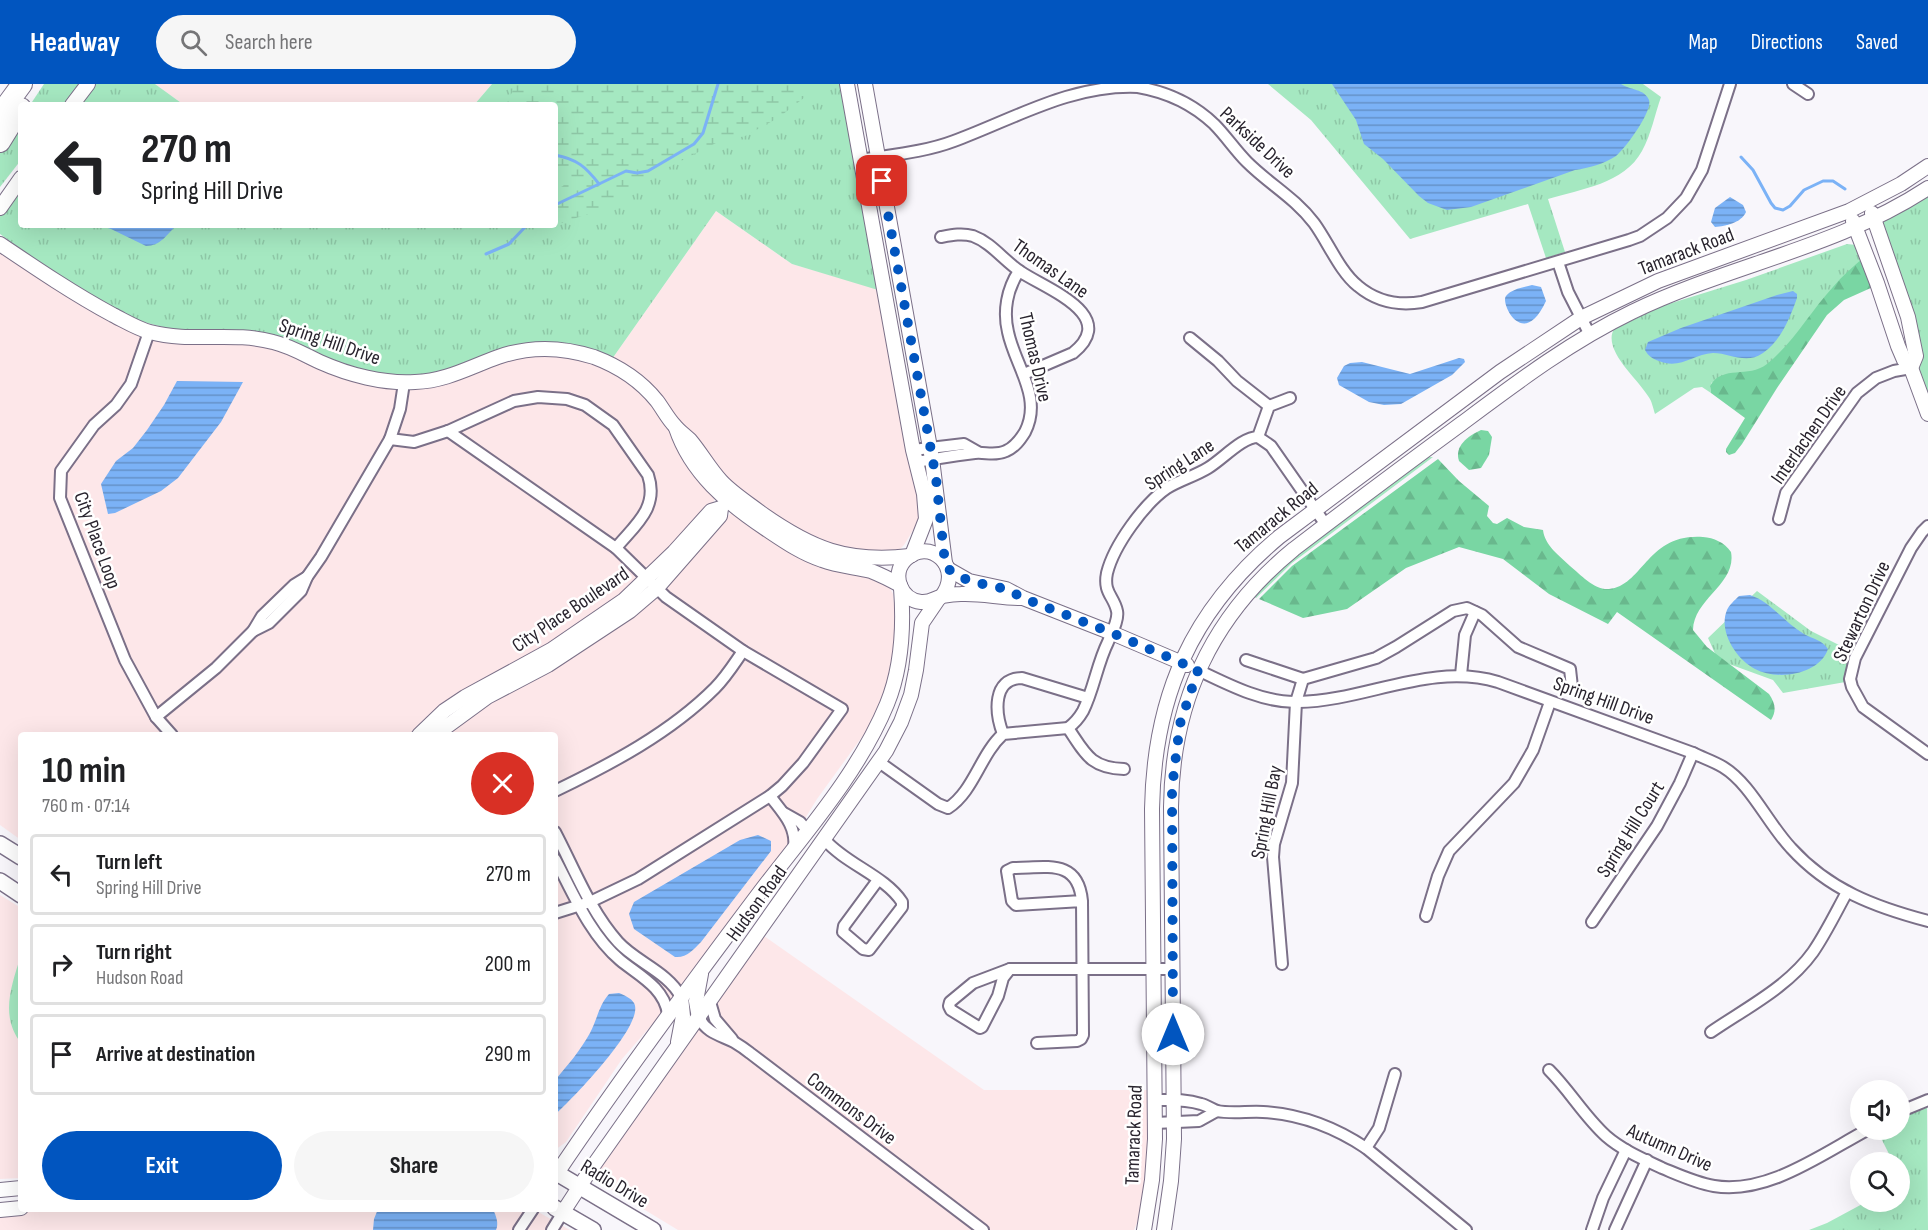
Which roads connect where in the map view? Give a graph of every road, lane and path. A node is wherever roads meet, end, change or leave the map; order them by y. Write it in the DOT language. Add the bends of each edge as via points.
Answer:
graph roads {
  1 [pos="22,84"];
  2 [pos="36,84"];
  3 [pos="88,84"];
  4 [pos="847,84"];
  5 [pos="865,84"];
  6 [pos="1730,84"];
  7 [pos="1793,84"];
  8 [pos="1808,94"];
  9 [pos="25,102"];
  10 [pos="74,102"];
  11 [pos="18,113"];
  12 [pos="0,114"];
  13 [pos="0,142"];
  14 [pos="878,157"];
  15 [pos="861,160"];
  16 [pos="1928,166"];
  17 [pos="18,170"];
  18 [pos="18,182"];
  19 [pos="1928,188"];
  20 [pos="0,192"];
  21 [pos="1867,202"];
  22 [pos="0,208"];
  23 [pos="1849,211"];
  24 [pos="1874,219"];
  25 [pos="1856,228"];
  26 [pos="941,237"];
  27 [pos="0,244"];
  28 [pos="1557,262"];
  29 [pos="1019,271"];
  30 [pos="1581,318"];
  31 [pos="149,332"];
  32 [pos="1590,335"];
  33 [pos="1190,338"];
  34 [pos="1911,368"];
  35 [pos="1024,374"];
  36 [pos="404,382"];
  37 [pos="1290,398"];
  38 [pos="1269,406"];
  39 [pos="1928,414"];
  40 [pos="448,431"];
  41 [pos="1258,437"];
  42 [pos="390,439"];
  43 [pos="931,453"];
  44 [pos="915,456"];
  45 [pos="728,500"];
  46 [pos="1316,508"];
  47 [pos="1779,519"];
  48 [pos="1326,525"];
  49 [pos="1928,526"];
  50 [pos="616,548"];
  51 [pos="911,555"];
  52 [pos="947,566"];
  53 [pos="653,584"];
  54 [pos="900,587"];
  55 [pos="940,597"];
  56 [pos="1023,598"];
  57 [pos="1474,612"];
  58 [pos="1112,633"];
  59 [pos="743,651"];
  60 [pos="1246,660"];
  61 [pos="1181,663"];
  62 [pos="1198,670"];
  63 [pos="1461,675"];
  64 [pos="1302,679"];
  65 [pos="1572,687"];
  66 [pos="1088,698"];
  67 [pos="1296,702"];
  68 [pos="1550,702"];
  69 [pos="156,717"];
  70 [pos="1068,728"];
  71 [pos="169,732"];
  72 [pos="422,732"];
  73 [pos="439,732"];
  74 [pos="1003,734"];
  75 [pos="1693,753"];
  76 [pos="1928,754"];
  77 [pos="879,762"];
  78 [pos="1124,769"];
  79 [pos="558,790"];
  80 [pos="770,796"];
  81 [pos="829,801"];
  82 [pos="784,813"];
  83 [pos="807,830"];
  84 [pos="558,839"];
  85 [pos="825,840"];
  86 [pos="0,844"];
  87 [pos="794,848"];
  88 [pos="18,855"];
  89 [pos="558,863"];
  90 [pos="804,869"];
  91 [pos="878,880"];
  92 [pos="0,881"];
  93 [pos="1847,892"];
  94 [pos="18,893"];
  95 [pos="1082,901"];
  96 [pos="585,903"];
  97 [pos="558,912"];
  98 [pos="1426,916"];
  99 [pos="1928,921"];
  100 [pos="1592,922"];
  101 [pos="1282,964"];
  102 [pos="1154,968"];
  103 [pos="702,969"];
  104 [pos="1010,969"];
  105 [pos="1082,969"];
  106 [pos="1172,969"];
  107 [pos="681,997"];
  108 [pos="710,1002"];
  109 [pos="668,1014"];
  110 [pos="699,1018"];
  111 [pos="1712,1032"];
  112 [pos="735,1042"];
  113 [pos="1037,1043"];
  114 [pos="676,1050"];
  115 [pos="1549,1070"];
  116 [pos="1395,1074"];
  117 [pos="1155,1100"];
  118 [pos="1173,1100"];
  119 [pos="1928,1100"];
  120 [pos="1910,1107"];
  121 [pos="1217,1111"];
  122 [pos="1155,1123"];
  123 [pos="1174,1123"];
  124 [pos="1850,1139"];
  125 [pos="1366,1149"];
  126 [pos="1626,1150"];
  127 [pos="1647,1160"];
  128 [pos="558,1171"];
  129 [pos="558,1175"];
  130 [pos="579,1186"];
  131 [pos="18,1188"];
  132 [pos="0,1190"];
  133 [pos="18,1208"];
  134 [pos="0,1210"];
  135 [pos="559,1210"];
  136 [pos="531,1212"];
  137 [pos="519,1230"];
  138 [pos="552,1230"];
  139 [pos="594,1230"];
  140 [pos="652,1230"];
  141 [pos="983,1230"];
  142 [pos="1144,1230"];
  143 [pos="1164,1230"];
  144 [pos="1466,1230"];
  145 [pos="1592,1230"];
  146 [pos="1615,1230"];
  1 -- 12 [label="highway"];
  2 -- 9 [label="highway"];
  3 -- 10 [label="street"];
  4 -- 15 [label="street"];
  5 -- 14 [label="street"];
  6 -- 28 [label="street, Parkside Drive" via="1702,170 1677,208 1640,236"];
  7 -- 8 [label="street"];
  11 -- 13 [label="highway"];
  14 -- 15 [label="street, Parkside Drive"];
  14 -- 28 [label="street, Parkside Drive" via="953,141 1080,88 1135,86 1176,98 1213,123 1247,162 1288,195 1313,222 1357,285 1378,299 1405,305 1422,302"];
  14 -- 43 [label="street"];
  15 -- 44 [label="street"];
  16 -- 21 [label="street, Tamarack Road"];
  17 -- 20 [label="street"];
  18 -- 22 [label="street"];
  19 -- 24 [label="street, Tamarack Road"];
  21 -- 23 [label="street, Tamarack Road"];
  21 -- 24 [label="street"];
  23 -- 25 [label="street"];
  23 -- 30 [label="street, Tamarack Road" via="1658,281"];
  24 -- 25 [label="street, Tamarack Road"];
  24 -- 34 [label="street" via="1908,317 1916,356"];
  25 -- 32 [label="street, Tamarack Road" via="1665,298"];
  25 -- 34 [label="street" via="1901,353"];
  26 -- 29 [label="street, Thomas Lane" via="963,234 986,242"];
  27 -- 31 [label="street, Spring Hill Drive" via="87,301"];
  28 -- 30 [label="street"];
  29 -- 35 [label="street, Thomas Drive" via="1010,284 1006,316 1011,344"];
  29 -- 35 [label="street, Thomas Lane" via="1070,300 1084,313 1087,322 1084,340 1073,353"];
  30 -- 32 [label="street"];
  30 -- 46 [label="street, Tamarack Road" via="1518,359"];
  31 -- 36 [label="street, Spring Hill Drive" via="197,339 253,338 284,345 340,370"];
  31 -- 69 [label="street, City Place Loop" via="130,384 61,471 60,498 125,660"];
  32 -- 48 [label="street, Tamarack Road" via="1530,373"];
  33 -- 38 [label="street"];
  34 -- 39 [label="street"];
  34 -- 47 [label="street, Interlachen Drive" via="1876,378 1857,393 1786,493"];
  35 -- 43 [label="street, Thomas Drive" via="1032,410 1029,424 1015,446 1004,453"];
  36 -- 42 [label="street"];
  36 -- 45 [label="street, Spring Hill Drive" via="443,379 521,351 567,351 596,358 631,376 653,397 722,482"];
  37 -- 38 [label="street"];
  38 -- 41 [label="street"];
  40 -- 42 [label="street" via="414,442"];
  40 -- 50 [label="street"];
  40 -- 50 [label="street" via="514,401 538,397 567,399 600,415 613,425 651,484 647,512"];
  41 -- 46 [label="street" via="1271,446"];
  41 -- 58 [label="street, Spring Lane" via="1250,437 1207,469 1170,486 1132,526 1107,573 1106,587 1117,611"];
  42 -- 69 [label="street" via="307,577 262,616 253,631 216,668"];
  43 -- 44 [label="street, Thomas Drive"];
  43 -- 52 [label="street"];
  44 -- 51 [label="street" via="926,519"];
  45 -- 51 [label="street, Spring Hill Drive" via="824,549 855,556"];
  45 -- 53 [label="street, City Place Boulevard" via="720,516"];
  45 -- 54 [label="street, Spring Hill Drive" via="803,552 830,563 872,572"];
  46 -- 48 [label="street"];
  46 -- 61 [label="street, Tamarack Road" via="1231,582 1205,618"];
  48 -- 62 [label="street, Tamarack Road" via="1275,564 1246,594"];
  49 -- 76 [label="street, Stewarton Drive" via="1905,559 1855,658 1850,678 1863,707"];
  50 -- 53 [label="street"];
  51 -- 52 [label="street" via="930,552"];
  51 -- 54 [label="street" via="900,569"];
  52 -- 55 [label="street" via="949,584"];
  52 -- 56 [label="street, Spring Hill Drive" via="969,581 1006,589"];
  53 -- 59 [label="street"];
  53 -- 72 [label="street, City Place Boulevard" via="551,650 465,697"];
  53 -- 73 [label="street, City Place Boulevard" via="630,611 564,655 487,697"];
  54 -- 55 [label="street" via="914,601"];
  54 -- 81 [label="street, Hudson Road" via="901,646 891,692 871,736"];
  55 -- 56 [label="street, Spring Hill Drive" via="965,594"];
  55 -- 77 [label="street, Hudson Road" via="922,622 909,699 896,734"];
  56 -- 58 [label="street, Spring Hill Drive"];
  57 -- 63 [label="street" via="1465,635"];
  57 -- 64 [label="street" via="1467,608 1453,611 1376,657"];
  57 -- 65 [label="street, Spring Hill Drive" via="1518,647 1570,669"];
  58 -- 61 [label="street, Spring Hill Drive"];
  58 -- 66 [label="street"];
  59 -- 79 [label="street" via="716,687 689,710 609,764"];
  59 -- 80 [label="street" via="842,709 803,763"];
  60 -- 64 [label="street"];
  61 -- 62 [label="street, Spring Hill Drive"];
  61 -- 102 [label="street, Tamarack Road" via="1161,720 1154,764"];
  62 -- 67 [label="street, Spring Hill Drive" via="1249,693"];
  62 -- 106 [label="street, Tamarack Road" via="1180,724 1173,766"];
  63 -- 67 [label="street, Spring Hill Drive" via="1407,682 1322,701"];
  63 -- 68 [label="street, Spring Hill Drive" via="1498,682"];
  64 -- 67 [label="street"];
  66 -- 70 [label="street" via="1076,722"];
  66 -- 74 [label="street" via="1015,678 1001,688 998,698"];
  67 -- 101 [label="street, Spring Hill Bay" via="1292,783 1273,857"];
  68 -- 75 [label="street, Spring Hill Drive"];
  68 -- 98 [label="street" via="1533,750 1514,783 1449,851"];
  69 -- 71 [label="street, City Place Loop"];
  70 -- 74 [label="street"];
  70 -- 78 [label="street" via="1092,761 1109,769"];
  74 -- 77 [label="street" via="955,804 948,808"];
  75 -- 93 [label="street, Spring Hill Drive" via="1735,777 1792,850"];
  75 -- 100 [label="street, Spring Hill Court" via="1657,826"];
  77 -- 85 [label="street, Hudson Road"];
  80 -- 82 [label="street"];
  80 -- 96 [label="street" via="638,879"];
  81 -- 83 [label="street, Hudson Road"];
  81 -- 85 [label="street" via="822,825"];
  82 -- 83 [label="street"];
  82 -- 87 [label="street" via="794,833"];
  83 -- 87 [label="street, Hudson Road"];
  83 -- 90 [label="street" via="810,845"];
  84 -- 96 [label="street"];
  85 -- 90 [label="street, Hudson Road"];
  85 -- 91 [label="street"];
  86 -- 88 [label="main road"];
  87 -- 103 [label="street, Hudson Road"];
  89 -- 96 [label="street"];
  90 -- 108 [label="street, Hudson Road"];
  91 -- 91 [label="street" via="899,897 902,907 869,950 863,949 843,932 844,926"];
  92 -- 94 [label="main road"];
  93 -- 99 [label="street, Spring Hill Drive" via="1871,904"];
  93 -- 111 [label="street" via="1801,966 1775,990"];
  95 -- 95 [label="street" via="1016,904 1012,901 1007,871 1056,867 1065,870 1076,878"];
  95 -- 105 [label="street"];
  96 -- 97 [label="street"];
  96 -- 107 [label="street" via="618,942"];
  96 -- 109 [label="street" via="594,932 618,959 657,990"];
  102 -- 105 [label="street"];
  102 -- 106 [label="street"];
  102 -- 117 [label="street, Tamarack Road"];
  103 -- 107 [label="street, Hudson Road"];
  103 -- 110 [label="street" via="696,1001"];
  104 -- 104 [label="street" via="980,1028 951,1010 953,999 973,983"];
  104 -- 105 [label="street"];
  105 -- 113 [label="street" via="1081,1039"];
  106 -- 118 [label="street, Tamarack Road"];
  107 -- 109 [label="street, Hudson Road"];
  107 -- 114 [label="street" via="683,1016"];
  108 -- 110 [label="street, Hudson Road"];
  108 -- 112 [label="street" via="715,1019"];
  109 -- 128 [label="street, Hudson Road"];
  110 -- 112 [label="street, Commons Drive" via="714,1034"];
  110 -- 114 [label="street, Hudson Road"];
  112 -- 141 [label="street, Commons Drive"];
  114 -- 130 [label="street, Hudson Road"];
  115 -- 126 [label="street, Autumn Drive" via="1568,1088 1584,1113"];
  116 -- 125 [label="street" via="1379,1128"];
  117 -- 118 [label="street"];
  117 -- 122 [label="street, Tamarack Road"];
  118 -- 121 [label="street" via="1198,1103"];
  118 -- 123 [label="street, Tamarack Road"];
  119 -- 120 [label="street"];
  121 -- 123 [label="street" via="1199,1121"];
  121 -- 125 [label="street" via="1291,1116 1330,1128"];
  122 -- 123 [label="street"];
  122 -- 142 [label="street, Tamarack Road"];
  123 -- 143 [label="street, Tamarack Road"];
  124 -- 127 [label="street, Autumn Drive" via="1783,1175 1750,1185 1696,1182"];
  125 -- 144 [label="street"];
  126 -- 127 [label="street, Autumn Drive"];
  126 -- 145 [label="street"];
  127 -- 146 [label="street"];
  129 -- 130 [label="main road, Radio Drive"];
  130 -- 135 [label="street, Hudson Road"];
  130 -- 140 [label="main road, Radio Drive"];
  131 -- 132 [label="street"];
  133 -- 134 [label="street"];
  135 -- 138 [label="street"];
  135 -- 139 [label="main road"];
  136 -- 137 [label="street"];
}
